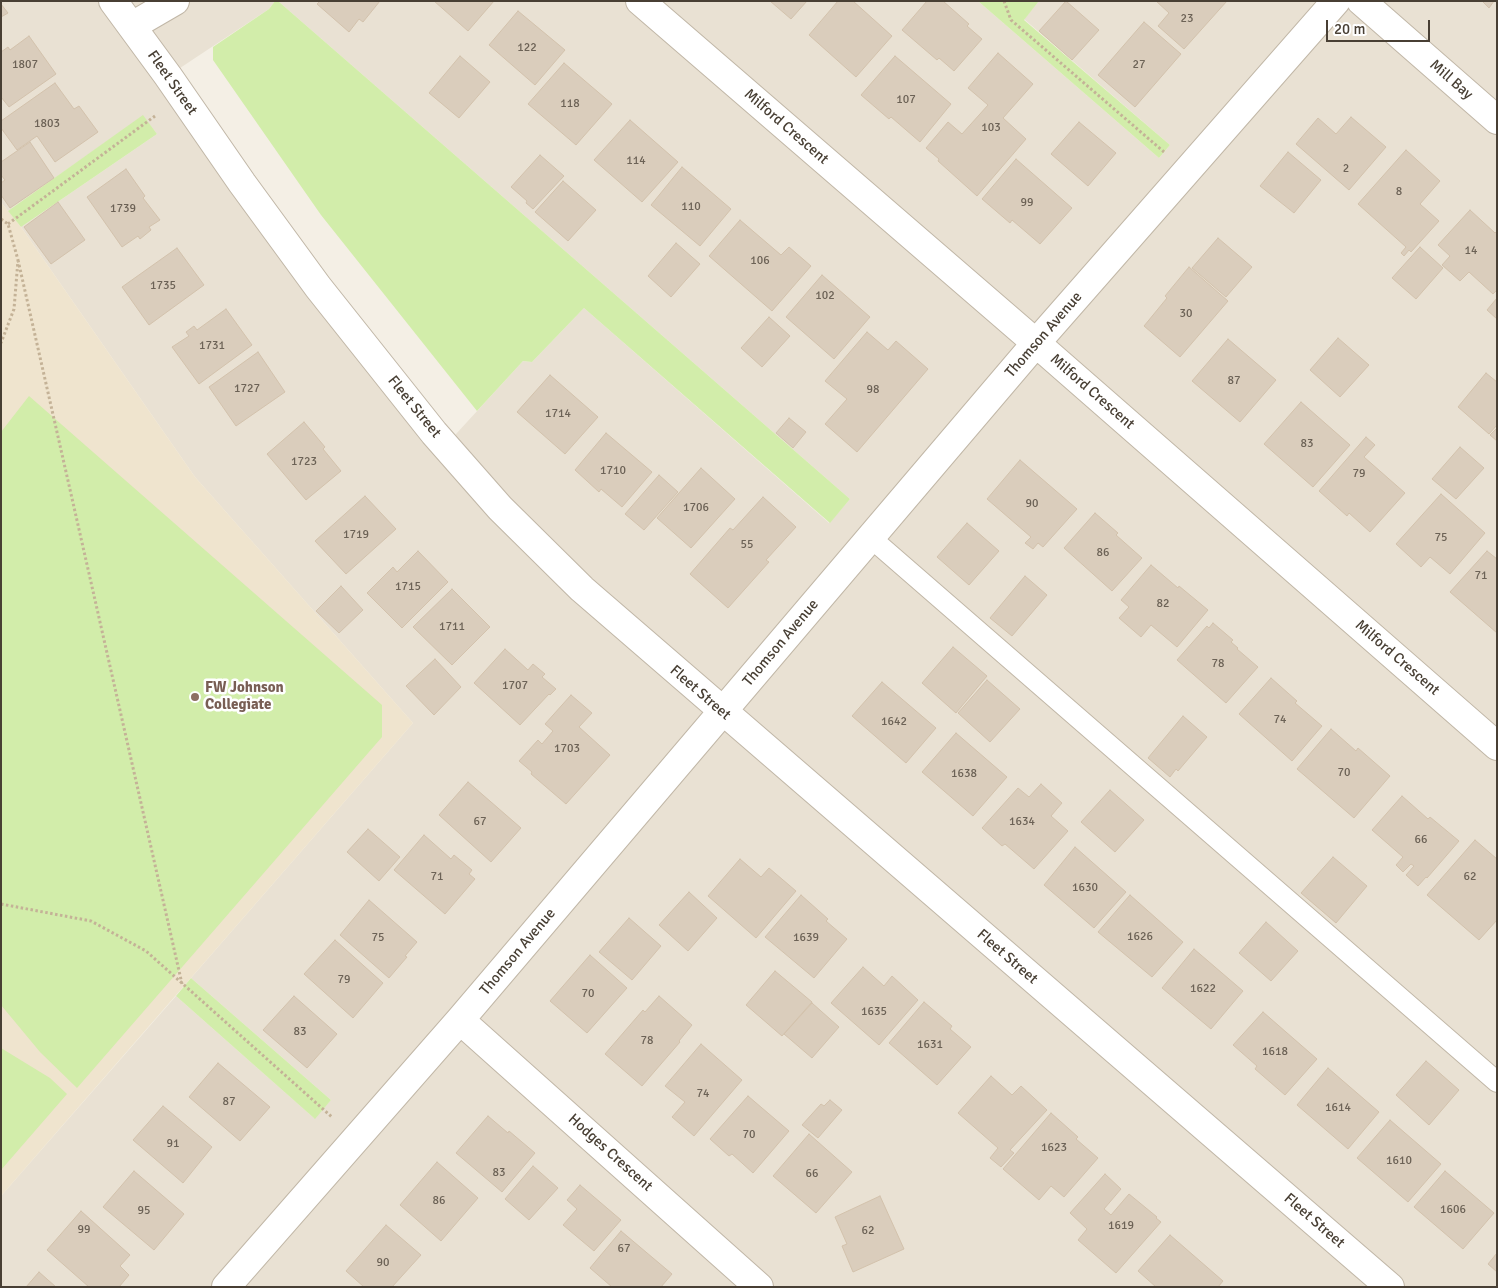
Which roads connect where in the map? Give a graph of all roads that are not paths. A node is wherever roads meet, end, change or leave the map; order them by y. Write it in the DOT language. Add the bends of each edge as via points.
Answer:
graph roads {
  1 [pos="113,1"];
  2 [pos="175,1"];
  3 [pos="640,1"];
  4 [pos="1336,1"];
  5 [pos="1361,1"];
  6 [pos="132,26"];
  7 [pos="1497,120"];
  8 [pos="1036,343"];
  9 [pos="870,538"];
  10 [pos="722,712"];
  11 [pos="1497,746"];
  12 [pos="460,1020"];
  13 [pos="1497,1082"];
  14 [pos="226,1287"];
  15 [pos="759,1287"];
  16 [pos="1390,1287"];
  1 -- 6 [label="street, Fleet Street"];
  2 -- 6 [label="street"];
  3 -- 8 [label="street, Milford Crescent"];
  4 -- 8 [label="street, Thomson Avenue"];
  5 -- 7 [label="street, Mill Bay"];
  6 -- 10 [label="street, Fleet Street" via="318,287 445,446 500,508 582,589"];
  8 -- 9 [label="street, Thomson Avenue"];
  8 -- 11 [label="street, Milford Crescent"];
  9 -- 10 [label="street, Thomson Avenue"];
  9 -- 13 [label="lane"];
  10 -- 12 [label="street, Thomson Avenue"];
  10 -- 16 [label="street, Fleet Street"];
  12 -- 14 [label="street, Thomson Avenue"];
  12 -- 15 [label="street, Hodges Crescent"];
}
